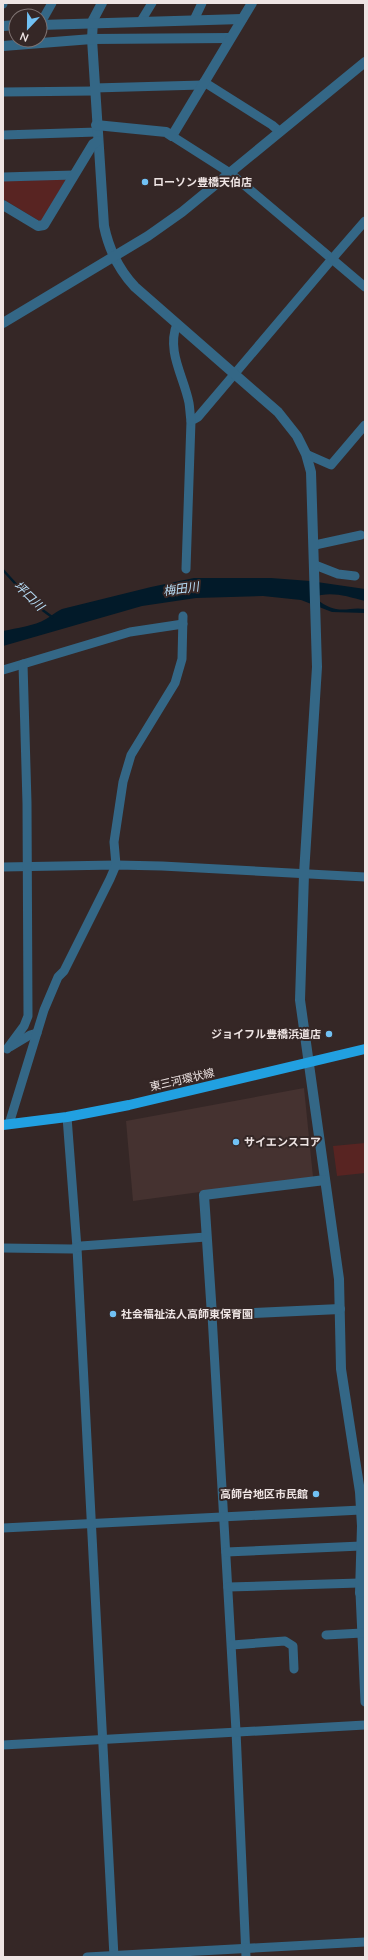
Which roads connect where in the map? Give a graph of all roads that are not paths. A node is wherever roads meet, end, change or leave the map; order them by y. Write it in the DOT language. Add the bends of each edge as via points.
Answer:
graph roads {
  1 [pos="102,3"];
  2 [pos="152,3"];
  3 [pos="202,3"];
  4 [pos="252,3"];
  5 [pos="242,19"];
  6 [pos="194,20"];
  7 [pos="141,21"];
  8 [pos="92,24"];
  9 [pos="48,25"];
  10 [pos="230,38"];
  11 [pos="92,39"];
  12 [pos="3,46"];
  13 [pos="365,62"];
  14 [pos="203,84"];
  15 [pos="94,90"];
  16 [pos="3,92"];
  17 [pos="97,132"];
  18 [pos="280,132"];
  19 [pos="3,135"];
  20 [pos="172,136"];
  21 [pos="230,173"];
  22 [pos="74,174"];
  23 [pos="3,177"];
  24 [pos="3,205"];
  25 [pos="365,221"];
  26 [pos="114,257"];
  27 [pos="332,259"];
  28 [pos="365,287"];
  29 [pos="3,323"];
  30 [pos="177,324"];
  31 [pos="234,374"];
  32 [pos="191,421"];
  33 [pos="365,425"];
  34 [pos="306,454"];
  35 [pos="361,535"];
  36 [pos="315,545"];
  37 [pos="315,565"];
  38 [pos="186,569"];
  39 [pos="355,576"];
  40 [pos="23,664"];
  41 [pos="3,670"];
  42 [pos="116,865"];
  43 [pos="3,867"];
  44 [pos="26,867"];
  45 [pos="304,874"];
  46 [pos="365,877"];
  47 [pos="37,1033"];
  48 [pos="365,1049"];
  49 [pos="5,1050"];
  50 [pos="309,1062"];
  51 [pos="67,1117"];
  52 [pos="6,1125"];
  53 [pos="326,1180"];
  54 [pos="206,1237"];
  55 [pos="3,1248"];
  56 [pos="77,1248"];
  57 [pos="340,1309"];
  58 [pos="212,1315"];
  59 [pos="361,1510"];
  60 [pos="223,1516"];
  61 [pos="90,1525"];
  62 [pos="3,1528"];
  63 [pos="361,1546"];
  64 [pos="226,1552"];
  65 [pos="228,1587"];
  66 [pos="361,1590"];
  67 [pos="362,1633"];
  68 [pos="326,1635"];
  69 [pos="232,1645"];
  70 [pos="294,1669"];
  71 [pos="365,1702"];
  72 [pos="365,1725"];
  73 [pos="236,1731"];
  74 [pos="102,1740"];
  75 [pos="3,1745"];
  76 [pos="365,1942"];
  77 [pos="245,1953"];
  78 [pos="114,1956"];
  79 [pos="87,1957"];
  1 -- 8 [label="street"];
  2 -- 7 [label="street"];
  3 -- 6 [label="street"];
  4 -- 5 [label="street"];
  5 -- 6 [label="street"];
  5 -- 10 [label="street"];
  6 -- 7 [label="street"];
  7 -- 8 [label="street"];
  8 -- 9 [label="street"];
  8 -- 11 [label="street"];
  10 -- 11 [label="street"];
  10 -- 14 [label="street"];
  11 -- 12 [label="street"];
  11 -- 15 [label="street"];
  13 -- 18 [label="street"];
  14 -- 15 [label="street"];
  14 -- 18 [label="street"];
  14 -- 20 [label="street"];
  15 -- 16 [label="street"];
  15 -- 17 [label="street"];
  17 -- 19 [label="street"];
  17 -- 20 [label="street" via="166,132"];
  17 -- 22 [label="street" via="93,144"];
  17 -- 26 [label="street" via="104,226"];
  18 -- 21 [label="street"];
  20 -- 21 [label="street"];
  21 -- 26 [label="street" via="182,212"];
  21 -- 27 [label="street"];
  22 -- 23 [label="street"];
  22 -- 24 [label="street" via="44,225 38,226"];
  25 -- 27 [label="street"];
  26 -- 29 [label="street"];
  26 -- 30 [label="street" via="126,278"];
  27 -- 28 [label="street"];
  27 -- 31 [label="street"];
  30 -- 31 [label="street"];
  30 -- 32 [label="street" via="175,357 189,402"];
  31 -- 32 [label="street" via="198,417"];
  31 -- 34 [label="street" via="287,422"];
  32 -- 38 [label="street"];
  33 -- 34 [label="street" via="331,464"];
  34 -- 36 [label="street" via="313,485"];
  35 -- 36 [label="street"];
  36 -- 37 [label="street"];
  37 -- 39 [label="street" via="338,574"];
  37 -- 45 [label="street" via="317,667"];
  40 -- 41 [label="street"];
  40 -- 42 [label="street" via="130,632 183,620 182,659 175,683 131,755 123,782 114,842"];
  40 -- 44 [label="street"];
  42 -- 44 [label="street"];
  42 -- 45 [label="street"];
  42 -- 47 [label="street" via="68,964 58,977"];
  43 -- 44 [label="street"];
  44 -- 49 [label="street" via="28,1016 24,1026"];
  45 -- 46 [label="street"];
  45 -- 50 [label="street" via="300,993"];
  47 -- 49 [label="street"];
  47 -- 52 [label="street"];
  48 -- 50 [label="main road, 東三河環状線"];
  50 -- 51 [label="main road, 東三河環状線" via="129,1105"];
  50 -- 53 [label="street"];
  51 -- 52 [label="main road, 東三河環状線"];
  51 -- 56 [label="street"];
  53 -- 54 [label="street" via="204,1195"];
  53 -- 57 [label="street" via="339,1279"];
  54 -- 56 [label="street"];
  54 -- 58 [label="street"];
  55 -- 56 [label="street"];
  56 -- 61 [label="street"];
  57 -- 58 [label="street"];
  57 -- 59 [label="street" via="342,1369"];
  58 -- 60 [label="street"];
  59 -- 60 [label="street"];
  59 -- 63 [label="street"];
  60 -- 61 [label="street"];
  60 -- 64 [label="street"];
  61 -- 62 [label="street"];
  61 -- 74 [label="street"];
  63 -- 64 [label="street"];
  63 -- 66 [label="street"];
  64 -- 65 [label="street"];
  65 -- 66 [label="street"];
  65 -- 69 [label="street"];
  66 -- 67 [label="street"];
  67 -- 68 [label="street"];
  67 -- 71 [label="street"];
  69 -- 70 [label="street" via="285,1641 293,1646"];
  69 -- 73 [label="street"];
  72 -- 73 [label="street"];
  73 -- 74 [label="street"];
  73 -- 77 [label="street"];
  74 -- 75 [label="street"];
  74 -- 78 [label="street"];
  76 -- 77 [label="street"];
  77 -- 78 [label="street"];
  78 -- 79 [label="street"];
}
